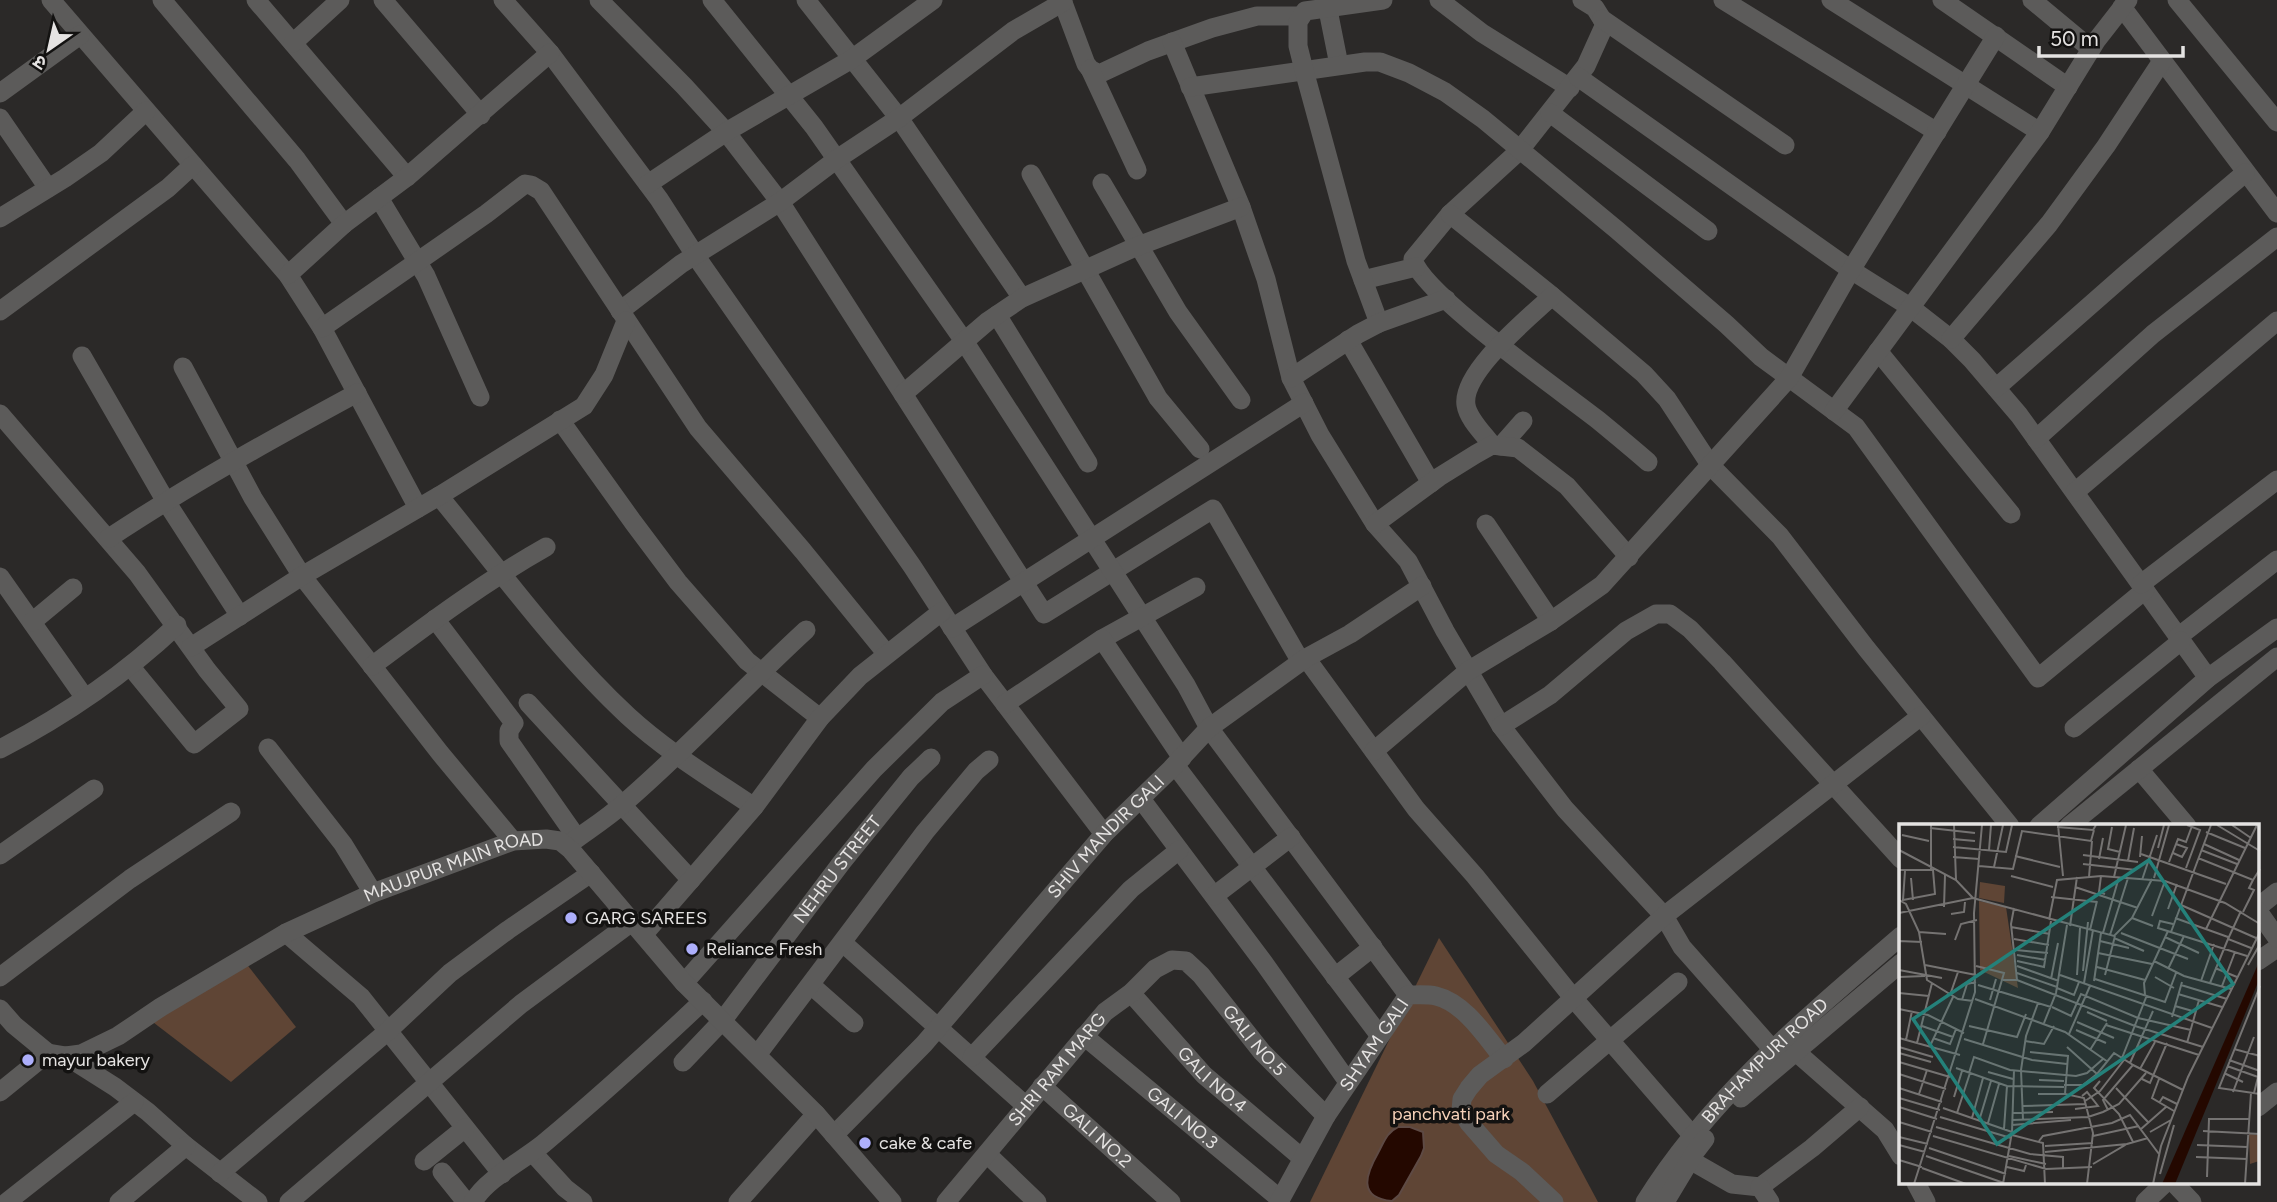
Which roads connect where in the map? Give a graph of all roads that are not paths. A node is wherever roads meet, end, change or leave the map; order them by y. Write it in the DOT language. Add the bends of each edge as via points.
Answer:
graph roads {
  1 [pos="51,0"];
  2 [pos="162,0"];
  3 [pos="256,0"];
  4 [pos="340,0"];
  5 [pos="383,0"];
  6 [pos="503,0"];
  7 [pos="600,0"];
  8 [pos="712,0"];
  9 [pos="806,0"];
  10 [pos="933,0"];
  11 [pos="1383,0"];
  12 [pos="1439,0"];
  13 [pos="1583,0"];
  14 [pos="1723,0"];
  15 [pos="1831,0"];
  16 [pos="1942,0"];
  17 [pos="2032,0"];
  18 [pos="2178,0"];
  19 [pos="1062,1"];
  20 [pos="2125,3"];
  21 [pos="1327,4"];
  22 [pos="1300,16"];
  23 [pos="1602,19"];
  24 [pos="80,35"];
  25 [pos="1996,36"];
  26 [pos="1172,42"];
  27 [pos="293,43"];
  28 [pos="2091,49"];
  29 [pos="550,53"];
  30 [pos="852,59"];
  31 [pos="2162,61"];
  32 [pos="1339,65"];
  33 [pos="1090,69"];
  34 [pos="1304,70"];
  35 [pos="1574,82"];
  36 [pos="1966,85"];
  37 [pos="1190,87"];
  38 [pos="2068,87"];
  39 [pos="0,93"];
  40 [pos="787,95"];
  41 [pos="146,111"];
  42 [pos="1550,113"];
  43 [pos="481,115"];
  44 [pos="0,118"];
  45 [pos="899,118"];
  46 [pos="2277,122"];
  47 [pos="726,132"];
  48 [pos="1937,132"];
  49 [pos="2040,132"];
  50 [pos="1785,145"];
  51 [pos="1519,151"];
  52 [pos="837,159"];
  53 [pos="193,165"];
  54 [pos="1137,170"];
  55 [pos="2245,173"];
  56 [pos="1031,174"];
  57 [pos="407,177"];
  58 [pos="1102,183"];
  59 [pos="648,184"];
  60 [pos="48,188"];
  61 [pos="379,198"];
  62 [pos="780,202"];
  63 [pos="1241,207"];
  64 [pos="2277,213"];
  65 [pos="1450,214"];
  66 [pos="0,218"];
  67 [pos="344,224"];
  68 [pos="1708,231"];
  69 [pos="2277,237"];
  70 [pos="1139,246"];
  71 [pos="695,255"];
  72 [pos="417,261"];
  73 [pos="1416,267"];
  74 [pos="1086,269"];
  75 [pos="1851,270"];
  76 [pos="288,275"];
  77 [pos="1363,280"];
  78 [pos="1552,296"];
  79 [pos="1023,298"];
  80 [pos="1446,299"];
  81 [pos="1910,307"];
  82 [pos="0,311"];
  83 [pos="997,315"];
  84 [pos="623,316"];
  85 [pos="2277,321"];
  86 [pos="1379,323"];
  87 [pos="323,328"];
  88 [pos="1951,339"];
  89 [pos="1348,340"];
  90 [pos="964,341"];
  91 [pos="1500,346"];
  92 [pos="1878,351"];
  93 [pos="82,356"];
  94 [pos="183,367"];
  95 [pos="1292,378"];
  96 [pos="1789,378"];
  97 [pos="1996,388"];
  98 [pos="357,393"];
  99 [pos="903,394"];
  100 [pos="480,397"];
  101 [pos="1241,400"];
  102 [pos="1304,403"];
  103 [pos="1834,411"];
  104 [pos="0,414"];
  105 [pos="559,420"];
  106 [pos="1523,421"];
  107 [pos="2036,439"];
  108 [pos="1497,446"];
  109 [pos="1200,449"];
  110 [pos="234,460"];
  111 [pos="1648,462"];
  112 [pos="1088,463"];
  113 [pos="1711,466"];
  114 [pos="2277,480"];
  115 [pos="1431,483"];
  116 [pos="2074,492"];
  117 [pos="439,496"];
  118 [pos="165,500"];
  119 [pos="418,508"];
  120 [pos="2011,514"];
  121 [pos="1375,524"];
  122 [pos="1486,524"];
  123 [pos="108,538"];
  124 [pos="1091,538"];
  125 [pos="545,547"];
  126 [pos="1629,556"];
  127 [pos="2277,560"];
  128 [pos="1113,571"];
  129 [pos="502,573"];
  130 [pos="302,576"];
  131 [pos="0,577"];
  132 [pos="1023,582"];
  133 [pos="1422,586"];
  134 [pos="1196,587"];
  135 [pos="2143,587"];
  136 [pos="73,589"];
  137 [pos="941,612"];
  138 [pos="240,616"];
  139 [pos="1142,617"];
  140 [pos="435,619"];
  141 [pos="1551,621"];
  142 [pos="32,622"];
  143 [pos="177,625"];
  144 [pos="952,628"];
  145 [pos="2277,628"];
  146 [pos="806,629"];
  147 [pos="1101,639"];
  148 [pos="2180,639"];
  149 [pos="191,647"];
  150 [pos="886,653"];
  151 [pos="2277,657"];
  152 [pos="1303,660"];
  153 [pos="130,666"];
  154 [pos="372,666"];
  155 [pos="1468,671"];
  156 [pos="760,672"];
  157 [pos="983,675"];
  158 [pos="2208,678"];
  159 [pos="85,698"];
  160 [pos="528,703"];
  161 [pos="1005,704"];
  162 [pos="1921,716"];
  163 [pos="820,719"];
  164 [pos="1501,726"];
  165 [pos="1209,728"];
  166 [pos="2074,728"];
  167 [pos="268,748"];
  168 [pos="0,749"];
  169 [pos="2127,750"];
  170 [pos="1374,751"];
  171 [pos="677,756"];
  172 [pos="931,758"];
  173 [pos="989,760"];
  174 [pos="1178,762"];
  175 [pos="2139,769"];
  176 [pos="1835,784"];
  177 [pos="94,789"];
  178 [pos="1141,799"];
  179 [pos="621,807"];
  180 [pos="754,807"];
  181 [pos="231,812"];
  182 [pos="2008,824"];
  183 [pos="2041,824"];
  184 [pos="2071,824"];
  185 [pos="2185,824"];
  186 [pos="1104,834"];
  187 [pos="1291,837"];
  188 [pos="513,841"];
  189 [pos="572,842"];
  190 [pos="1179,850"];
  191 [pos="0,855"];
  192 [pos="1899,857"];
  193 [pos="1252,867"];
  194 [pos="591,873"];
  195 [pos="691,880"];
  196 [pos="2277,892"];
  197 [pos="373,893"];
  198 [pos="1214,896"];
  199 [pos="2260,907"];
  200 [pos="2260,912"];
  201 [pos="1664,916"];
  202 [pos="639,928"];
  203 [pos="286,933"];
  204 [pos="1899,938"];
  205 [pos="2277,938"];
  206 [pos="843,943"];
  207 [pos="1373,947"];
  208 [pos="2277,948"];
  209 [pos="2260,960"];
  210 [pos="1186,961"];
  211 [pos="1899,965"];
  212 [pos="0,977"];
  213 [pos="1335,977"];
  214 [pos="1678,982"];
  215 [pos="684,983"];
  216 [pos="811,985"];
  217 [pos="1131,993"];
  218 [pos="1408,995"];
  219 [pos="1574,999"];
  220 [pos="703,1001"];
  221 [pos="0,1009"];
  222 [pos="723,1020"];
  223 [pos="854,1023"];
  224 [pos="939,1027"];
  225 [pos="388,1031"];
  226 [pos="1084,1036"];
  227 [pos="1380,1036"];
  228 [pos="1610,1040"];
  229 [pos="1773,1050"];
  230 [pos="1795,1051"];
  231 [pos="57,1055"];
  232 [pos="757,1055"];
  233 [pos="972,1056"];
  234 [pos="1504,1059"];
  235 [pos="683,1062"];
  236 [pos="429,1082"];
  237 [pos="1348,1082"];
  238 [pos="1042,1086"];
  239 [pos="0,1092"];
  240 [pos="1547,1094"];
  241 [pos="134,1102"];
  242 [pos="1027,1106"];
  243 [pos="1860,1107"];
  244 [pos="816,1114"];
  245 [pos="1326,1116"];
  246 [pos="465,1128"];
  247 [pos="834,1135"];
  248 [pos="1692,1135"];
  249 [pos="186,1146"];
  250 [pos="533,1153"];
  251 [pos="1899,1153"];
  252 [pos="987,1154"];
  253 [pos="1302,1158"];
  254 [pos="1690,1160"];
  255 [pos="424,1161"];
  256 [pos="220,1172"];
  257 [pos="442,1172"];
  258 [pos="502,1174"];
  259 [pos="2164,1184"];
  260 [pos="2175,1184"];
  261 [pos="1765,1195"];
  262 [pos="130,1199"];
  263 [pos="1280,1201"];
  264 [pos="7,1202"];
  265 [pos="258,1202"];
  266 [pos="289,1202"];
  267 [pos="466,1202"];
  268 [pos="473,1202"];
  269 [pos="583,1202"];
  270 [pos="737,1202"];
  271 [pos="892,1202"];
  272 [pos="946,1202"];
  273 [pos="1037,1202"];
  274 [pos="1171,1202"];
  275 [pos="1554,1202"];
  276 [pos="1645,1202"];
  277 [pos="1665,1202"];
  278 [pos="2145,1202"];
  279 [pos="2192,1202"];
  1 -- 24 [label="street"];
  2 -- 67 [label="street" via="297,160"];
  3 -- 27 [label="street"];
  4 -- 27 [label="street"];
  5 -- 43 [label="street"];
  6 -- 29 [label="street"];
  7 -- 47 [label="street"];
  8 -- 40 [label="street"];
  9 -- 30 [label="street"];
  10 -- 30 [label="street"];
  11 -- 21 [label="street"];
  12 -- 35 [label="street" via="1475,28"];
  13 -- 23 [label="street"];
  14 -- 48 [label="street"];
  15 -- 36 [label="street"];
  16 -- 25 [label="street"];
  17 -- 28 [label="street"];
  18 -- 46 [label="street"];
  19 -- 33 [label="street"];
  19 -- 45 [label="street" via="1013,31"];
  20 -- 28 [label="street"];
  20 -- 31 [label="street"];
  21 -- 22 [label="street"];
  21 -- 32 [label="street"];
  22 -- 26 [label="street" via="1256,16"];
  22 -- 34 [label="street" via="1298,47"];
  23 -- 35 [label="street" via="1605,24 1595,49"];
  23 -- 50 [label="street"];
  24 -- 39 [label="street"];
  24 -- 41 [label="street"];
  25 -- 36 [label="street"];
  25 -- 38 [label="street"];
  26 -- 33 [label="street" via="1099,74"];
  26 -- 37 [label="street"];
  27 -- 57 [label="street"];
  28 -- 38 [label="street"];
  29 -- 43 [label="street"];
  29 -- 59 [label="street"];
  30 -- 40 [label="street"];
  30 -- 45 [label="street"];
  31 -- 55 [label="street"];
  31 -- 88 [label="street" via="2049,224"];
  32 -- 34 [label="street"];
  32 -- 51 [label="street" via="1380,62 1409,73 1445,92"];
  33 -- 54 [label="street"];
  34 -- 37 [label="street"];
  34 -- 77 [label="street"];
  35 -- 42 [label="street"];
  35 -- 75 [label="street"];
  36 -- 48 [label="street"];
  36 -- 49 [label="street"];
  37 -- 63 [label="street"];
  38 -- 49 [label="street"];
  40 -- 47 [label="street"];
  40 -- 52 [label="street"];
  41 -- 53 [label="street"];
  41 -- 60 [label="street" via="101,153"];
  42 -- 51 [label="street"];
  42 -- 68 [label="street"];
  43 -- 57 [label="street"];
  44 -- 60 [label="street"];
  45 -- 52 [label="street"];
  45 -- 79 [label="street"];
  47 -- 59 [label="street"];
  47 -- 62 [label="street"];
  48 -- 75 [label="street"];
  49 -- 81 [label="street"];
  51 -- 65 [label="street"];
  51 -- 96 [label="street"];
  52 -- 62 [label="street"];
  52 -- 90 [label="street"];
  53 -- 76 [label="street"];
  53 -- 82 [label="street"];
  55 -- 64 [label="street"];
  55 -- 97 [label="street"];
  56 -- 74 [label="street"];
  57 -- 61 [label="street"];
  58 -- 70 [label="street"];
  59 -- 71 [label="street"];
  60 -- 66 [label="street"];
  61 -- 67 [label="street"];
  61 -- 72 [label="street"];
  62 -- 71 [label="street"];
  62 -- 99 [label="street"];
  63 -- 70 [label="street"];
  63 -- 95 [label="street"];
  65 -- 73 [label="street" via="1416,254"];
  65 -- 78 [label="street"];
  67 -- 76 [label="street"];
  69 -- 107 [label="street" via="2153,334"];
  70 -- 74 [label="street"];
  70 -- 101 [label="street" via="1178,313"];
  71 -- 84 [label="street"];
  71 -- 137 [label="street"];
  72 -- 84 [label="street" via="525,184 531,185 541,191"];
  72 -- 87 [label="street"];
  72 -- 100 [label="street"];
  73 -- 77 [label="street"];
  73 -- 80 [label="street"];
  74 -- 79 [label="street"];
  74 -- 109 [label="street" via="1158,398"];
  75 -- 81 [label="street"];
  75 -- 96 [label="street"];
  76 -- 87 [label="street"];
  77 -- 86 [label="street"];
  78 -- 91 [label="street"];
  78 -- 113 [label="street" via="1644,374 1667,399"];
  79 -- 83 [label="street"];
  80 -- 86 [label="street"];
  80 -- 91 [label="street"];
  81 -- 88 [label="street"];
  81 -- 92 [label="street"];
  83 -- 90 [label="street"];
  83 -- 112 [label="street"];
  84 -- 105 [label="street" via="593,394 584,406"];
  84 -- 150 [label="street" via="698,428"];
  85 -- 116 [label="street"];
  86 -- 89 [label="street"];
  87 -- 98 [label="street"];
  88 -- 97 [label="street"];
  89 -- 95 [label="street"];
  89 -- 115 [label="street"];
  90 -- 99 [label="street"];
  90 -- 124 [label="street"];
  91 -- 108 [label="street" via="1479,370 1465,404"];
  91 -- 111 [label="street"];
  92 -- 103 [label="street"];
  92 -- 120 [label="street"];
  93 -- 118 [label="street"];
  94 -- 110 [label="street"];
  95 -- 102 [label="street"];
  96 -- 103 [label="street"];
  96 -- 113 [label="street"];
  97 -- 107 [label="street"];
  98 -- 110 [label="street"];
  98 -- 119 [label="street"];
  99 -- 132 [label="street"];
  102 -- 121 [label="street"];
  102 -- 124 [label="street"];
  103 -- 135 [label="street" via="1856,427 2038,678"];
  104 -- 123 [label="street"];
  105 -- 117 [label="street"];
  105 -- 156 [label="street" via="678,582"];
  106 -- 108 [label="street"];
  107 -- 116 [label="street"];
  108 -- 115 [label="street"];
  108 -- 126 [label="street" via="1518,448 1567,486"];
  110 -- 118 [label="street"];
  110 -- 130 [label="street"];
  113 -- 126 [label="street"];
  113 -- 162 [label="street" via="1780,536"];
  114 -- 135 [label="street"];
  115 -- 121 [label="street"];
  116 -- 135 [label="street"];
  117 -- 119 [label="street"];
  117 -- 129 [label="street"];
  118 -- 123 [label="street"];
  118 -- 138 [label="street"];
  119 -- 130 [label="street"];
  121 -- 133 [label="street" via="1409,561"];
  122 -- 141 [label="street"];
  123 -- 143 [label="street"];
  124 -- 128 [label="street"];
  124 -- 132 [label="street"];
  125 -- 129 [label="street"];
  126 -- 141 [label="street" via="1602,585"];
  127 -- 148 [label="street"];
  128 -- 132 [label="street" via="1044,614"];
  128 -- 139 [label="street"];
  128 -- 152 [label="street" via="1213,509"];
  129 -- 140 [label="street"];
  129 -- 171 [label="street" via="627,715"];
  130 -- 138 [label="street"];
  130 -- 154 [label="street"];
  131 -- 142 [label="street"];
  132 -- 144 [label="street"];
  133 -- 152 [label="street, SHIV MANDIR GALI" via="1350,635"];
  133 -- 155 [label="street"];
  134 -- 139 [label="street"];
  135 -- 148 [label="street"];
  136 -- 142 [label="street"];
  137 -- 144 [label="street"];
  137 -- 150 [label="street"];
  138 -- 149 [label="street"];
  139 -- 147 [label="street"];
  139 -- 165 [label="street"];
  140 -- 154 [label="street"];
  140 -- 189 [label="street" via="514,723 509,741"];
  141 -- 155 [label="street"];
  142 -- 159 [label="street"];
  143 -- 149 [label="street"];
  143 -- 153 [label="street"];
  144 -- 157 [label="street"];
  145 -- 158 [label="street"];
  146 -- 156 [label="street"];
  147 -- 161 [label="street"];
  147 -- 174 [label="street"];
  148 -- 158 [label="street"];
  148 -- 166 [label="street"];
  149 -- 153 [label="street" via="239,709 194,744"];
  150 -- 163 [label="street"];
  151 -- 175 [label="street"];
  152 -- 165 [label="street, SHIV MANDIR GALI"];
  152 -- 170 [label="street"];
  153 -- 159 [label="street"];
  154 -- 188 [label="street"];
  155 -- 164 [label="street"];
  155 -- 170 [label="street"];
  156 -- 163 [label="street"];
  156 -- 171 [label="street"];
  157 -- 161 [label="street"];
  157 -- 215 [label="street" via="942,702 874,769"];
  158 -- 169 [label="street"];
  159 -- 168 [label="street"];
  160 -- 179 [label="street"];
  161 -- 186 [label="street"];
  162 -- 176 [label="street"];
  162 -- 182 [label="street"];
  163 -- 180 [label="street"];
  164 -- 176 [label="street" via="1550,695 1626,631 1656,614 1670,614 1722,662"];
  164 -- 201 [label="street" via="1565,809"];
  165 -- 174 [label="street, SHIV MANDIR GALI"];
  165 -- 187 [label="street"];
  167 -- 197 [label="street" via="343,844"];
  169 -- 175 [label="street"];
  169 -- 183 [label="street"];
  170 -- 219 [label="street" via="1416,809"];
  171 -- 179 [label="street"];
  171 -- 180 [label="street"];
  172 -- 222 [label="street, NEHRU STREET" via="842,862"];
  173 -- 206 [label="street" via="925,832"];
  174 -- 178 [label="street, SHIV MANDIR GALI"];
  174 -- 193 [label="street"];
  175 -- 184 [label="street"];
  175 -- 185 [label="street"];
  176 -- 192 [label="street"];
  176 -- 201 [label="street"];
  177 -- 191 [label="street"];
  178 -- 186 [label="street, SHIV MANDIR GALI"];
  178 -- 190 [label="street"];
  179 -- 189 [label="street"];
  179 -- 195 [label="street"];
  180 -- 195 [label="street"];
  181 -- 212 [label="street" via="130,879"];
  186 -- 224 [label="street, SHIV MANDIR GALI"];
  187 -- 193 [label="street"];
  187 -- 207 [label="street"];
  188 -- 189 [label="street, MAUJPUR MAIN ROAD"];
  188 -- 197 [label="street, MAUJPUR MAIN ROAD"];
  189 -- 194 [label="street, MAUJPUR MAIN ROAD"];
  190 -- 198 [label="street"];
  190 -- 233 [label="street" via="1131,889"];
  193 -- 198 [label="street"];
  193 -- 213 [label="street"];
  194 -- 202 [label="street, MAUJPUR MAIN ROAD"];
  194 -- 225 [label="street" via="450,973"];
  195 -- 202 [label="street"];
  196 -- 199 [label="street"];
  197 -- 203 [label="street, MAUJPUR MAIN ROAD"];
  198 -- 237 [label="street"];
  200 -- 205 [label="street"];
  201 -- 219 [label="street"];
  201 -- 229 [label="street" via="1690,958"];
  202 -- 215 [label="street, MAUJPUR MAIN ROAD"];
  202 -- 236 [label="street" via="521,1004"];
  203 -- 225 [label="street" via="361,997"];
  203 -- 231 [label="street, MAUJPUR MAIN ROAD" via="118,1036 81,1054"];
  204 -- 229 [label="street, BRAHAMPURI ROAD"];
  206 -- 216 [label="street"];
  206 -- 224 [label="street"];
  207 -- 213 [label="street"];
  207 -- 218 [label="street"];
  208 -- 209 [label="street"];
  210 -- 217 [label="street, SHRI RAM MARG" via="1172,960 1155,969"];
  210 -- 245 [label="street, GALI NO.5" via="1262,1052"];
  211 -- 230 [label="street, BRAHAMPURI ROAD"];
  213 -- 227 [label="street"];
  214 -- 228 [label="street"];
  215 -- 220 [label="street, MAUJPUR MAIN ROAD"];
  216 -- 223 [label="street"];
  216 -- 232 [label="street"];
  217 -- 226 [label="street, SHRI RAM MARG" via="1105,1012"];
  217 -- 253 [label="street, GALI NO.4" via="1205,1075"];
  218 -- 227 [label="street, SHYAM GALI"];
  218 -- 234 [label="street, SHYAM GALI" via="1437,996 1455,1006"];
  219 -- 228 [label="street"];
  219 -- 234 [label="street"];
  220 -- 222 [label="street, MAUJPUR MAIN ROAD"];
  220 -- 250 [label="street"];
  221 -- 231 [label="street" via="14,1026"];
  222 -- 232 [label="street, MAUJPUR MAIN ROAD"];
  222 -- 235 [label="street, NEHRU STREET"];
  224 -- 233 [label="street"];
  224 -- 247 [label="street, SHIV MANDIR GALI"];
  225 -- 236 [label="street"];
  225 -- 256 [label="street"];
  226 -- 238 [label="street, SHRI RAM MARG"];
  226 -- 263 [label="street, GALI NO.3"];
  227 -- 237 [label="street, SHYAM GALI"];
  228 -- 240 [label="street"];
  228 -- 248 [label="street"];
  229 -- 248 [label="street, BRAHAMPURI ROAD"];
  230 -- 243 [label="street"];
  230 -- 254 [label="street, BRAHAMPURI ROAD" via="1740,1099"];
  231 -- 239 [label="street"];
  231 -- 241 [label="street"];
  232 -- 244 [label="street, MAUJPUR MAIN ROAD"];
  233 -- 242 [label="street"];
  234 -- 275 [label="street" via="1480,1075 1462,1100 1461,1110 1496,1154"];
  236 -- 246 [label="street"];
  236 -- 266 [label="street"];
  237 -- 245 [label="street, SHYAM GALI"];
  238 -- 242 [label="street, SHRI RAM MARG"];
  238 -- 274 [label="street, GALI NO.2"];
  241 -- 249 [label="street"];
  241 -- 264 [label="street"];
  242 -- 252 [label="street, SHRI RAM MARG"];
  243 -- 251 [label="street" via="1885,1130"];
  243 -- 261 [label="street"];
  244 -- 247 [label="street, MAUJPUR MAIN ROAD"];
  244 -- 270 [label="street"];
  245 -- 253 [label="street, SHYAM GALI"];
  246 -- 255 [label="street"];
  246 -- 258 [label="street"];
  247 -- 271 [label="street, MAUJPUR MAIN ROAD"];
  248 -- 276 [label="street, BRAHAMPURI ROAD"];
  249 -- 256 [label="street"];
  249 -- 262 [label="street"];
  250 -- 258 [label="street"];
  250 -- 269 [label="street"];
  252 -- 272 [label="street, SHRI RAM MARG"];
  252 -- 273 [label="street"];
  253 -- 263 [label="street, SHYAM GALI"];
  254 -- 261 [label="street" via="1732,1184"];
  254 -- 277 [label="street, BRAHAMPURI ROAD"];
  256 -- 265 [label="street"];
  257 -- 267 [label="street"];
  258 -- 268 [label="street"];
  259 -- 278 [label="street"];
  260 -- 279 [label="street"];
}
